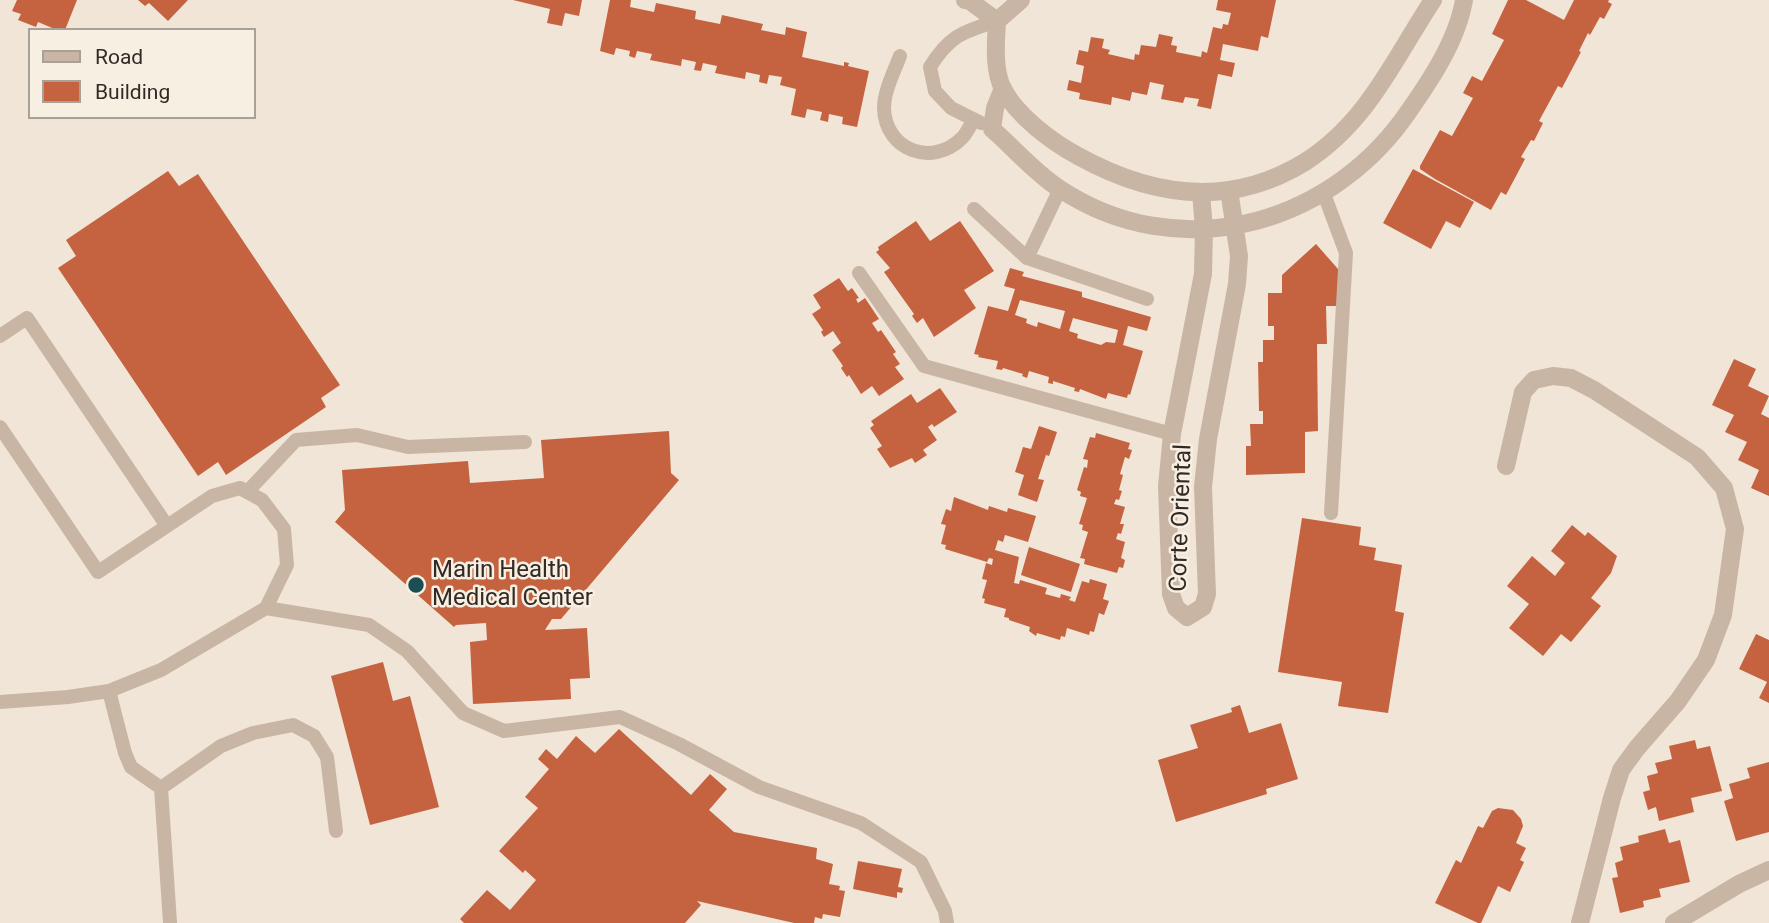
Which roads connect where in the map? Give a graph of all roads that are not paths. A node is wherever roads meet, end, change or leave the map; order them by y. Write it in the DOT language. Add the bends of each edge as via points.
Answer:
graph roads {
  1 [pos="965,0"];
  2 [pos="1021,0"];
  3 [pos="1433,0"];
  4 [pos="1464,0"];
  5 [pos="997,20"];
  6 [pos="900,56"];
  7 [pos="1003,88"];
  8 [pos="974,120"];
  9 [pos="992,130"];
  10 [pos="1060,189"];
  11 [pos="1229,190"];
  12 [pos="1200,192"];
  13 [pos="1324,194"];
  14 [pos="974,209"];
  15 [pos="1236,226"];
  16 [pos="1204,229"];
  17 [pos="1027,258"];
  18 [pos="859,273"];
  19 [pos="1147,299"];
  20 [pos="0,336"];
  21 [pos="0,426"];
  22 [pos="1172,434"];
  23 [pos="526,442"];
  24 [pos="1506,466"];
  25 [pos="248,491"];
  26 [pos="1331,513"];
  27 [pos="167,526"];
  28 [pos="266,608"];
  29 [pos="109,691"];
  30 [pos="0,702"];
  31 [pos="161,788"];
  32 [pos="336,831"];
  33 [pos="1769,870"];
  34 [pos="170,923"];
  35 [pos="947,923"];
  36 [pos="1580,923"];
  37 [pos="1674,923"];
  1 -- 5 [label="street"];
  2 -- 5 [label="street"];
  3 -- 11 [label="street" via="1391,72 1361,113 1331,143 1275,177"];
  4 -- 13 [label="street" via="1453,36 1398,126 1355,172"];
  5 -- 7 [label="street" via="996,54"];
  5 -- 8 [label="lane" via="962,32 943,46 930,67 935,91 951,108"];
  6 -- 8 [label="lane" via="884,106 887,128 898,142 915,152 938,151 961,138"];
  7 -- 9 [label="street"];
  7 -- 12 [label="street" via="1053,143 1108,172 1167,191"];
  8 -- 9 [label="lane"];
  9 -- 10 [label="street"];
  10 -- 16 [label="street" via="1122,218"];
  10 -- 17 [label="lane"];
  11 -- 12 [label="street"];
  11 -- 15 [label="street, Corte Oriental"];
  12 -- 16 [label="street, Corte Oriental"];
  13 -- 15 [label="street" via="1289,211"];
  13 -- 26 [label="lane" via="1346,253"];
  14 -- 17 [label="lane"];
  15 -- 16 [label="street"];
  15 -- 22 [label="street, Corte Oriental" via="1237,284 1203,487 1207,594 1203,607 1187,617 1176,608 1171,594 1167,486"];
  16 -- 22 [label="street, Corte Oriental" via="1203,274"];
  17 -- 19 [label="lane"];
  18 -- 22 [label="lane" via="924,366"];
  20 -- 27 [label="lane" via="27,318"];
  21 -- 27 [label="lane" via="98,572"];
  23 -- 25 [label="lane" via="408,447 356,435 296,440"];
  24 -- 36 [label="street" via="1523,392 1535,380 1571,378 1697,457 1724,488 1735,529 1723,615 1706,660 1621,771"];
  25 -- 27 [label="lane" via="240,488 212,496"];
  25 -- 28 [label="lane" via="284,530 287,565"];
  28 -- 29 [label="lane" via="161,670"];
  28 -- 35 [label="lane" via="369,625 407,651 463,713 504,731 620,717 759,787 862,822 921,862"];
  29 -- 30 [label="lane"];
  29 -- 31 [label="lane" via="131,767"];
  31 -- 32 [label="lane" via="220,746 293,724 314,736 327,757"];
  31 -- 34 [label="lane"];
  33 -- 37 [label="street"];
}
